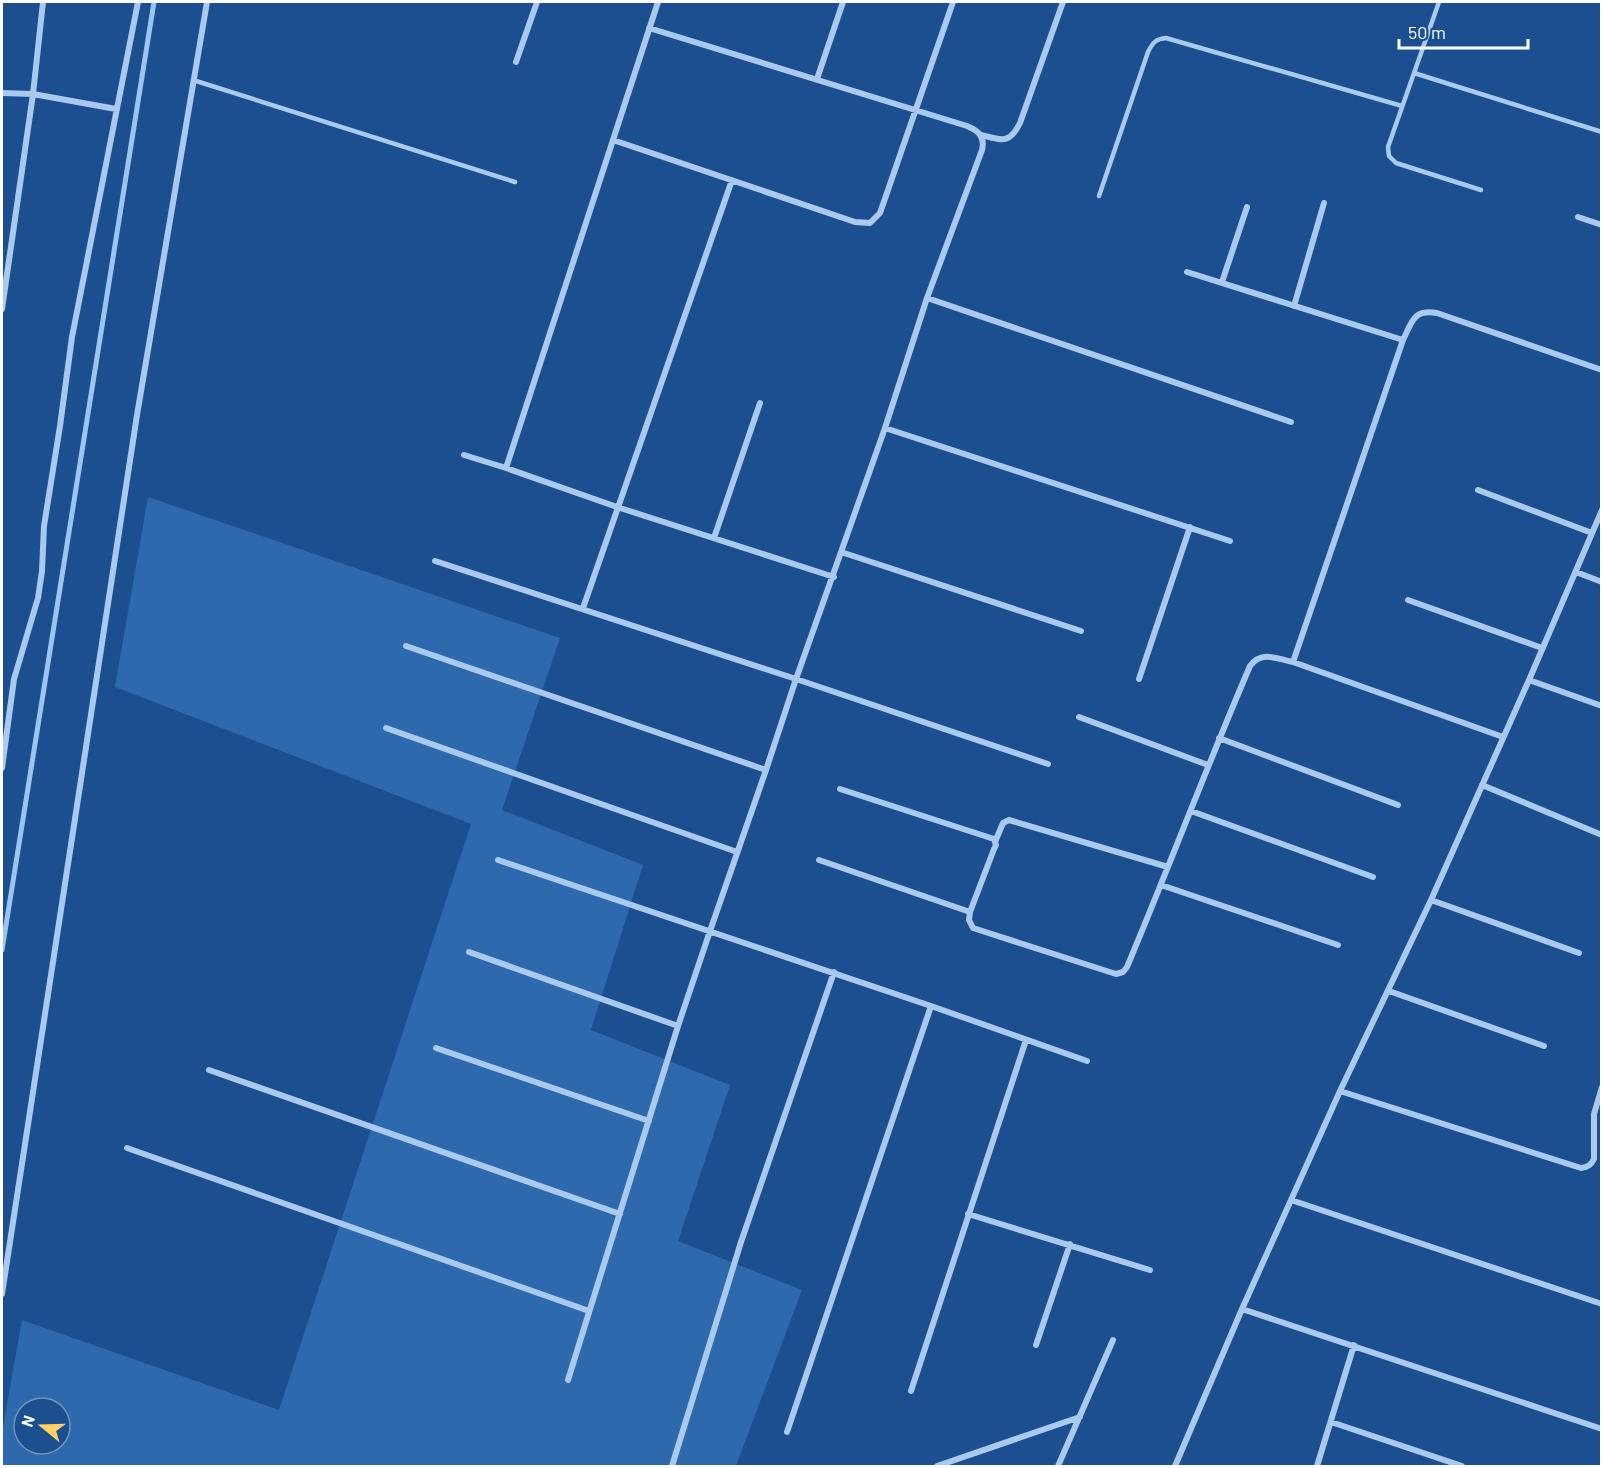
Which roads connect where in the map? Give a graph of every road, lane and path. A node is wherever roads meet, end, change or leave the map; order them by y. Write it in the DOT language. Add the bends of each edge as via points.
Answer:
graph roads {
  1 [pos="43,2"];
  2 [pos="138,2"];
  3 [pos="207,2"];
  4 [pos="537,2"];
  5 [pos="658,2"];
  6 [pos="843,2"];
  7 [pos="953,2"];
  8 [pos="1063,2"];
  9 [pos="1439,2"];
  10 [pos="649,28"];
  11 [pos="516,62"];
  12 [pos="1414,73"];
  13 [pos="817,79"];
  14 [pos="193,81"];
  15 [pos="2,93"];
  16 [pos="33,94"];
  17 [pos="1402,106"];
  18 [pos="116,109"];
  19 [pos="917,110"];
  20 [pos="1602,132"];
  21 [pos="981,135"];
  22 [pos="613,140"];
  23 [pos="732,180"];
  24 [pos="515,182"];
  25 [pos="1481,190"];
  26 [pos="1100,196"];
  27 [pos="1324,202"];
  28 [pos="1247,207"];
  29 [pos="1578,217"];
  30 [pos="1602,225"];
  31 [pos="1187,272"];
  32 [pos="1222,282"];
  33 [pos="927,298"];
  34 [pos="1294,306"];
  35 [pos="2,309"];
  36 [pos="1403,340"];
  37 [pos="1602,370"];
  38 [pos="760,403"];
  39 [pos="1291,422"];
  40 [pos="885,428"];
  41 [pos="464,455"];
  42 [pos="506,468"];
  43 [pos="1478,490"];
  44 [pos="617,507"];
  45 [pos="1602,510"];
  46 [pos="1190,528"];
  47 [pos="1592,533"];
  48 [pos="714,538"];
  49 [pos="1230,541"];
  50 [pos="842,552"];
  51 [pos="435,561"];
  52 [pos="1576,572"];
  53 [pos="834,577"];
  54 [pos="1602,582"];
  55 [pos="1408,600"];
  56 [pos="583,608"];
  57 [pos="1081,631"];
  58 [pos="406,646"];
  59 [pos="1542,648"];
  60 [pos="1293,662"];
  61 [pos="796,679"];
  62 [pos="1139,679"];
  63 [pos="1529,680"];
  64 [pos="1602,706"];
  65 [pos="1079,717"];
  66 [pos="386,728"];
  67 [pos="1503,737"];
  68 [pos="1219,738"];
  69 [pos="1048,764"];
  70 [pos="1208,765"];
  71 [pos="2,768"];
  72 [pos="766,770"];
  73 [pos="1482,785"];
  74 [pos="840,789"];
  75 [pos="1398,805"];
  76 [pos="1191,811"];
  77 [pos="1602,835"];
  78 [pos="995,842"];
  79 [pos="737,852"];
  80 [pos="498,860"];
  81 [pos="819,860"];
  82 [pos="1168,867"];
  83 [pos="1373,877"];
  84 [pos="1161,885"];
  85 [pos="1431,900"];
  86 [pos="970,912"];
  87 [pos="710,931"];
  88 [pos="1338,945"];
  89 [pos="469,952"];
  90 [pos="1579,953"];
  91 [pos="834,972"];
  92 [pos="1389,991"];
  93 [pos="931,1006"];
  94 [pos="678,1026"];
  95 [pos="1026,1040"];
  96 [pos="1544,1046"];
  97 [pos="436,1048"];
  98 [pos="1087,1062"];
  99 [pos="209,1070"];
  100 [pos="1602,1087"];
  101 [pos="1340,1091"];
  102 [pos="1602,1110"];
  103 [pos="1594,1114"];
  104 [pos="649,1121"];
  105 [pos="127,1148"];
  106 [pos="1291,1200"];
  107 [pos="620,1214"];
  108 [pos="968,1214"];
  109 [pos="1070,1244"];
  110 [pos="1150,1270"];
  111 [pos="2,1294"];
  112 [pos="1602,1304"];
  113 [pos="1242,1309"];
  114 [pos="590,1311"];
  115 [pos="1113,1340"];
  116 [pos="1036,1345"];
  117 [pos="1354,1345"];
  118 [pos="568,1380"];
  119 [pos="911,1391"];
  120 [pos="1080,1416"];
  121 [pos="1331,1422"];
  122 [pos="1602,1429"];
  123 [pos="787,1432"];
  124 [pos="672,1467"];
  125 [pos="937,1467"];
  126 [pos="1058,1467"];
  127 [pos="1175,1467"];
  128 [pos="1317,1467"];
  129 [pos="1462,1467"];
  1 -- 16 [label="street"];
  2 -- 18 [label="street"];
  3 -- 14 [label="street"];
  4 -- 11 [label="street"];
  5 -- 10 [label="street"];
  6 -- 13 [label="street"];
  7 -- 19 [label="street"];
  8 -- 21 [label="street" via="1016,132 1004,140"];
  9 -- 12 [label="lane"];
  10 -- 13 [label="street"];
  10 -- 22 [label="street"];
  12 -- 17 [label="lane"];
  12 -- 20 [label="lane"];
  13 -- 19 [label="street"];
  14 -- 24 [label="lane"];
  14 -- 111 [label="street" via="136,415"];
  15 -- 16 [label="street"];
  16 -- 18 [label="street"];
  16 -- 35 [label="street"];
  17 -- 25 [label="lane" via="1388,147 1392,161"];
  17 -- 26 [label="lane" via="1166,38 1157,39 1148,52"];
  18 -- 71 [label="street" via="72,337 44,526 38,598 14,679"];
  19 -- 21 [label="street" via="967,126"];
  19 -- 23 [label="street" via="880,213 870,223 855,222"];
  21 -- 33 [label="street" via="982,150"];
  22 -- 23 [label="street"];
  22 -- 42 [label="street"];
  23 -- 44 [label="street"];
  27 -- 34 [label="street"];
  28 -- 32 [label="street"];
  29 -- 30 [label="street"];
  31 -- 32 [label="street"];
  32 -- 34 [label="street"];
  33 -- 39 [label="street"];
  33 -- 40 [label="street"];
  34 -- 36 [label="street"];
  36 -- 37 [label="street" via="1414,319 1426,311"];
  36 -- 60 [label="street"];
  38 -- 48 [label="street"];
  40 -- 46 [label="street"];
  40 -- 50 [label="street"];
  41 -- 42 [label="street"];
  42 -- 44 [label="street"];
  43 -- 47 [label="street"];
  44 -- 48 [label="street"];
  44 -- 56 [label="street"];
  45 -- 47 [label="street"];
  46 -- 49 [label="street"];
  46 -- 62 [label="street"];
  47 -- 52 [label="street"];
  48 -- 53 [label="street"];
  50 -- 53 [label="street"];
  50 -- 57 [label="street"];
  51 -- 56 [label="street"];
  52 -- 54 [label="street"];
  52 -- 59 [label="street"];
  53 -- 61 [label="street"];
  55 -- 59 [label="street"];
  56 -- 61 [label="street"];
  58 -- 72 [label="street"];
  59 -- 63 [label="street"];
  60 -- 67 [label="street"];
  60 -- 68 [label="street" via="1256,658"];
  61 -- 69 [label="street"];
  61 -- 72 [label="street"];
  63 -- 64 [label="street"];
  63 -- 67 [label="street"];
  65 -- 70 [label="street"];
  66 -- 79 [label="street"];
  67 -- 73 [label="street"];
  68 -- 70 [label="street"];
  68 -- 75 [label="street"];
  70 -- 76 [label="street"];
  72 -- 79 [label="street"];
  73 -- 77 [label="street"];
  73 -- 85 [label="street"];
  74 -- 78 [label="street" via="990,837"];
  76 -- 82 [label="street"];
  76 -- 83 [label="street"];
  78 -- 82 [label="street" via="1009,820"];
  78 -- 86 [label="street"];
  79 -- 87 [label="street"];
  80 -- 87 [label="street"];
  81 -- 86 [label="street"];
  82 -- 84 [label="street"];
  84 -- 86 [label="street" via="1126,967 1116,974 978,931 970,924"];
  84 -- 88 [label="street"];
  85 -- 90 [label="street"];
  85 -- 92 [label="street"];
  87 -- 91 [label="street"];
  87 -- 94 [label="street"];
  89 -- 94 [label="street"];
  91 -- 93 [label="street"];
  91 -- 124 [label="street" via="741,1242"];
  92 -- 96 [label="street"];
  92 -- 101 [label="street"];
  93 -- 95 [label="street"];
  93 -- 123 [label="street"];
  94 -- 104 [label="street"];
  95 -- 98 [label="street"];
  95 -- 108 [label="street"];
  97 -- 104 [label="street"];
  99 -- 107 [label="street"];
  100 -- 103 [label="street"];
  101 -- 103 [label="street" via="1581,1168 1594,1159"];
  101 -- 106 [label="street"];
  102 -- 103 [label="street"];
  104 -- 107 [label="street"];
  105 -- 114 [label="street"];
  106 -- 112 [label="street"];
  106 -- 113 [label="street"];
  107 -- 114 [label="street"];
  108 -- 109 [label="street"];
  108 -- 119 [label="street"];
  109 -- 110 [label="street"];
  109 -- 116 [label="street"];
  113 -- 117 [label="street"];
  113 -- 127 [label="street"];
  114 -- 118 [label="street"];
  115 -- 120 [label="street"];
  117 -- 121 [label="street"];
  117 -- 122 [label="street"];
  120 -- 125 [label="street"];
  120 -- 126 [label="street"];
  121 -- 128 [label="street"];
  121 -- 129 [label="street"];
}
